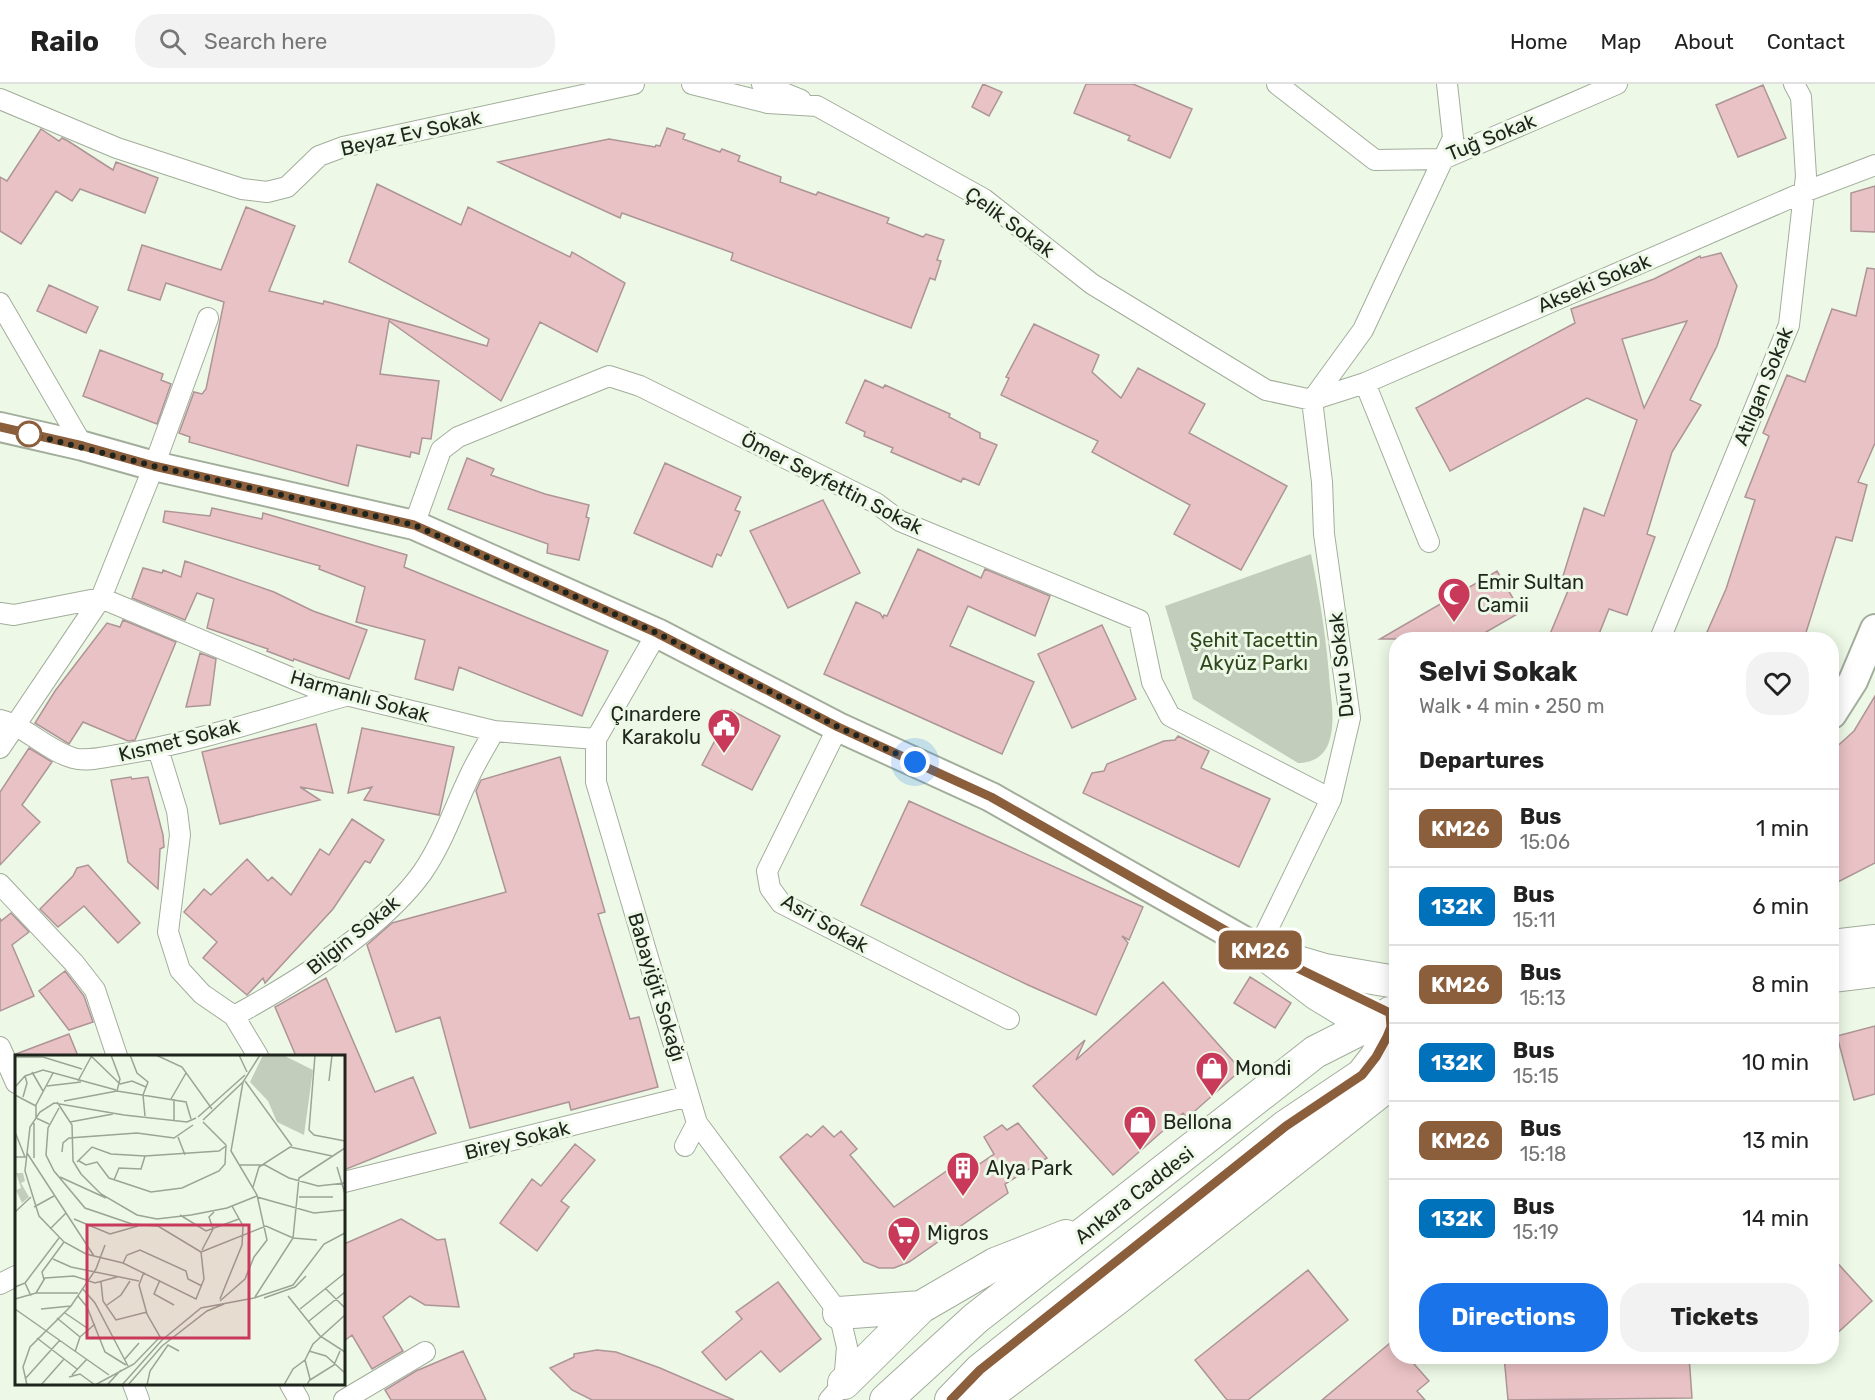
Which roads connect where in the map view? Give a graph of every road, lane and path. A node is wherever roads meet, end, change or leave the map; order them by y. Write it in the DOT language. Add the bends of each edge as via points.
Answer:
graph roads {
  1 [pos="634,84"];
  2 [pos="692,84"];
  3 [pos="762,84"];
  4 [pos="1276,84"];
  5 [pos="1447,84"];
  6 [pos="1617,84"];
  7 [pos="1794,84"];
  8 [pos="0,99"];
  9 [pos="818,106"];
  10 [pos="1443,159"];
  11 [pos="1875,165"];
  12 [pos="1804,192"];
  13 [pos="0,303"];
  14 [pos="208,318"];
  15 [pos="1365,382"];
  16 [pos="1312,400"];
  17 [pos="0,427"];
  18 [pos="83,446"];
  19 [pos="154,466"];
  20 [pos="414,525"];
  21 [pos="1429,542"];
  22 [pos="100,598"];
  23 [pos="0,612"];
  24 [pos="1875,630"];
  25 [pos="1663,632"];
  26 [pos="657,633"];
  27 [pos="348,695"];
  28 [pos="1839,703"];
  29 [pos="8,722"];
  30 [pos="838,727"];
  31 [pos="494,731"];
  32 [pos="596,739"];
  33 [pos="0,748"];
  34 [pos="158,748"];
  35 [pos="1331,799"];
  36 [pos="0,884"];
  37 [pos="1875,941"];
  38 [pos="1839,945"];
  39 [pos="1258,949"];
  40 [pos="1875,970"];
  41 [pos="1839,975"];
  42 [pos="1389,981"];
  43 [pos="234,1016"];
  44 [pos="1009,1019"];
  45 [pos="1389,1030"];
  46 [pos="0,1047"];
  47 [pos="1315,1052"];
  48 [pos="117,1055"];
  49 [pos="257,1055"];
  50 [pos="15,1081"];
  51 [pos="1389,1085"];
  52 [pos="689,1096"];
  53 [pos="698,1123"];
  54 [pos="685,1146"];
  55 [pos="345,1182"];
  56 [pos="1102,1221"];
  57 [pos="15,1276"];
  58 [pos="0,1284"];
  59 [pos="921,1307"];
  60 [pos="839,1313"];
  61 [pos="425,1352"];
  62 [pos="134,1385"];
  63 [pos="291,1385"];
  64 [pos="837,1392"];
  65 [pos="139,1400"];
  66 [pos="299,1400"];
  67 [pos="344,1400"];
  68 [pos="886,1400"];
  69 [pos="951,1400"];
  70 [pos="982,1400"];
  1 -- 8 [label="street, Beyaz Ev Sokak" via="343,147 319,156 288,187 267,192 242,189 117,148"];
  2 -- 9 [label="street, Çelik Sokak" via="768,103"];
  3 -- 9 [label="street"];
  4 -- 10 [label="street, Tuğ Sokak" via="1375,160"];
  5 -- 10 [label="street" via="1453,138"];
  6 -- 10 [label="street, Tuğ Sokak"];
  7 -- 12 [label="street, Atılgan Sokak" via="1800,97"];
  9 -- 16 [label="street, Çelik Sokak" via="984,199 1092,284 1266,390"];
  10 -- 16 [label="street" via="1363,330"];
  11 -- 12 [label="street, Akseki Sokak"];
  12 -- 15 [label="street, Akseki Sokak"];
  12 -- 25 [label="street, Atılgan Sokak" via="1789,325"];
  13 -- 18 [label="street"];
  14 -- 19 [label="street"];
  15 -- 16 [label="street, Akseki Sokak"];
  15 -- 21 [label="street"];
  16 -- 35 [label="street, Duru Sokak" via="1324,534 1350,718"];
  17 -- 18 [label="street"];
  18 -- 19 [label="street"];
  19 -- 20 [label="street"];
  19 -- 22 [label="street"];
  20 -- 26 [label="street"];
  20 -- 35 [label="street, Ömer Seyfettin Sokak" via="441,450 458,437 609,376 640,386 876,502 900,521 1139,620 1152,682 1170,716"];
  22 -- 23 [label="street" via="14,615"];
  22 -- 27 [label="street, Harmanlı Sokak" via="313,687"];
  22 -- 29 [label="street"];
  24 -- 28 [label="street"];
  26 -- 30 [label="street"];
  26 -- 32 [label="street, Babayiğit Sokağı"];
  27 -- 31 [label="street, Harmanlı Sokak"];
  27 -- 34 [label="street, Kısmet Sokak"];
  29 -- 33 [label="street"];
  29 -- 34 [label="street, Kısmet Sokak" via="74,758 93,759"];
  30 -- 39 [label="street" via="991,797"];
  30 -- 44 [label="street, Asri Sokak" via="767,871 770,888 781,903"];
  31 -- 32 [label="street, Harmanlı Sokak"];
  31 -- 43 [label="street, Bilgin Sokak" via="470,774 440,844 421,874 367,928 286,988"];
  32 -- 52 [label="street, Babayiğit Sokağı" via="596,782"];
  34 -- 43 [label="street" via="180,835 168,932 180,970 202,994"];
  35 -- 39 [label="street, Duru Sokak"];
  36 -- 48 [label="street" via="95,990"];
  37 -- 38 [label="main road"];
  39 -- 42 [label="main road" via="1325,970"];
  39 -- 45 [label="main road" via="1317,994"];
  39 -- 47 [label="main road" via="1321,1018 1323,1035"];
  40 -- 41 [label="main road"];
  43 -- 49 [label="street"];
  45 -- 47 [label="main road, Ankara Caddesi"];
  45 -- 69 [label="main road" via="1362,1075 1277,1134 980,1370"];
  46 -- 50 [label="street"];
  47 -- 56 [label="main road, Ankara Caddesi"];
  51 -- 70 [label="main road"];
  52 -- 53 [label="street, Babayiğit Sokağı"];
  52 -- 55 [label="street, Birey Sokak"];
  53 -- 54 [label="street"];
  53 -- 60 [label="street, Babayiğit Sokağı"];
  56 -- 59 [label="main road" via="995,1264"];
  56 -- 68 [label="main road, Ankara Caddesi" via="976,1318"];
  57 -- 58 [label="street"];
  59 -- 60 [label="main road"];
  59 -- 64 [label="main road"];
  60 -- 64 [label="street" via="847,1347"];
  61 -- 67 [label="street"];
  62 -- 65 [label="street"];
  63 -- 66 [label="street"];
}
